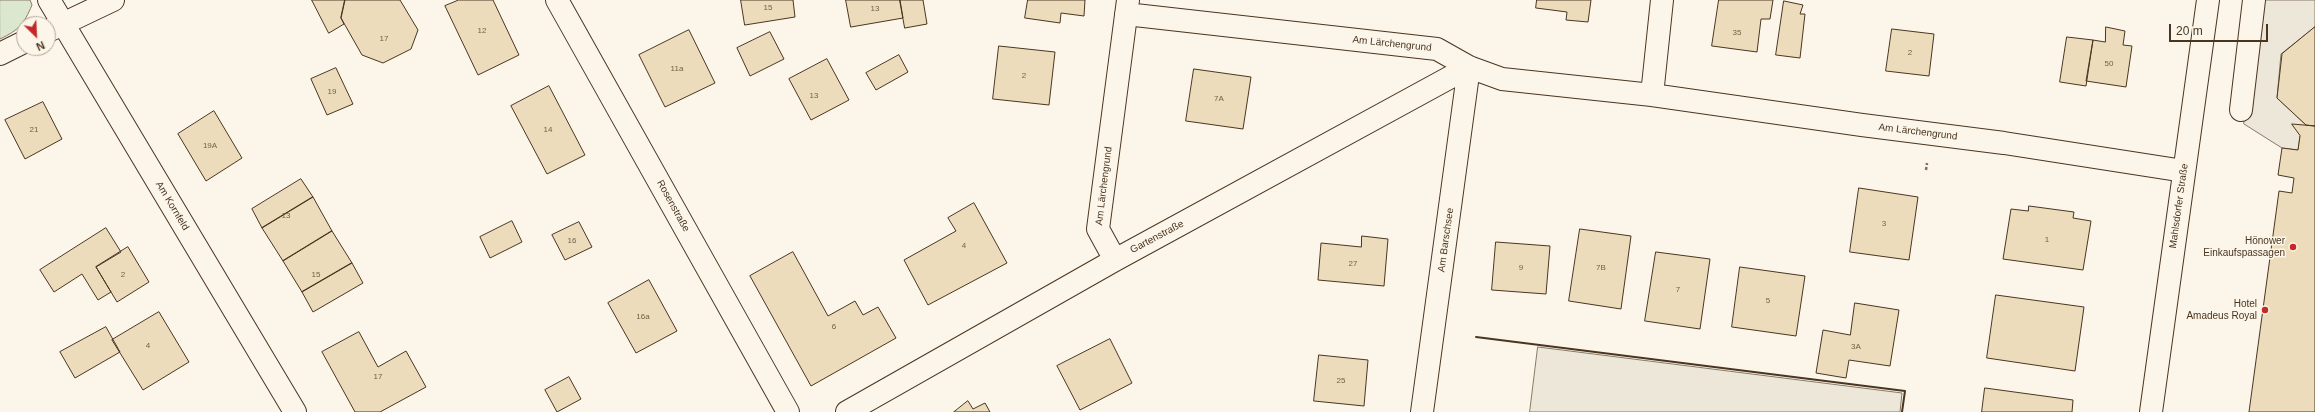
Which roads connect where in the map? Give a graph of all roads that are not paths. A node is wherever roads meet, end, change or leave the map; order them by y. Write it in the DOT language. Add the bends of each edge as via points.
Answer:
graph roads {
  1 [pos="49,0"];
  2 [pos="113,0"];
  3 [pos="557,0"];
  4 [pos="1662,0"];
  5 [pos="2208,0"];
  6 [pos="2254,0"];
  7 [pos="1127,7"];
  8 [pos="53,16"];
  9 [pos="56,27"];
  10 [pos="56,29"];
  11 [pos="16,46"];
  12 [pos="0,54"];
  13 [pos="1469,67"];
  14 [pos="1652,94"];
  15 [pos="2241,110"];
  16 [pos="2184,171"];
  17 [pos="1115,260"];
  18 [pos="295,412"];
  19 [pos="788,412"];
  20 [pos="847,412"];
  21 [pos="1422,412"];
  22 [pos="2151,412"];
  1 -- 8 [label="street, Am Kornfeld"];
  2 -- 9 [label="street"];
  3 -- 19 [label="street, Rosenstraße"];
  4 -- 14 [label="street"];
  5 -- 16 [label="street, Mahlsdorfer Straße"];
  6 -- 15 [label="street"];
  7 -- 13 [label="street, Am Lärchengrund" via="1437,49"];
  7 -- 17 [label="street, Am Lärchengrund" via="1098,229"];
  10 -- 18 [label="street, Am Kornfeld"];
  11 -- 12 [label="street"];
  13 -- 14 [label="street, Am Lärchengrund" via="1502,79"];
  13 -- 17 [label="street, Gartenstraße"];
  13 -- 21 [label="street, Am Barschsee"];
  14 -- 16 [label="street, Am Lärchengrund" via="1862,125 2004,142"];
  16 -- 22 [label="street, Mahlsdorfer Straße"];
  17 -- 20 [label="street, Gartenstraße"];
}
